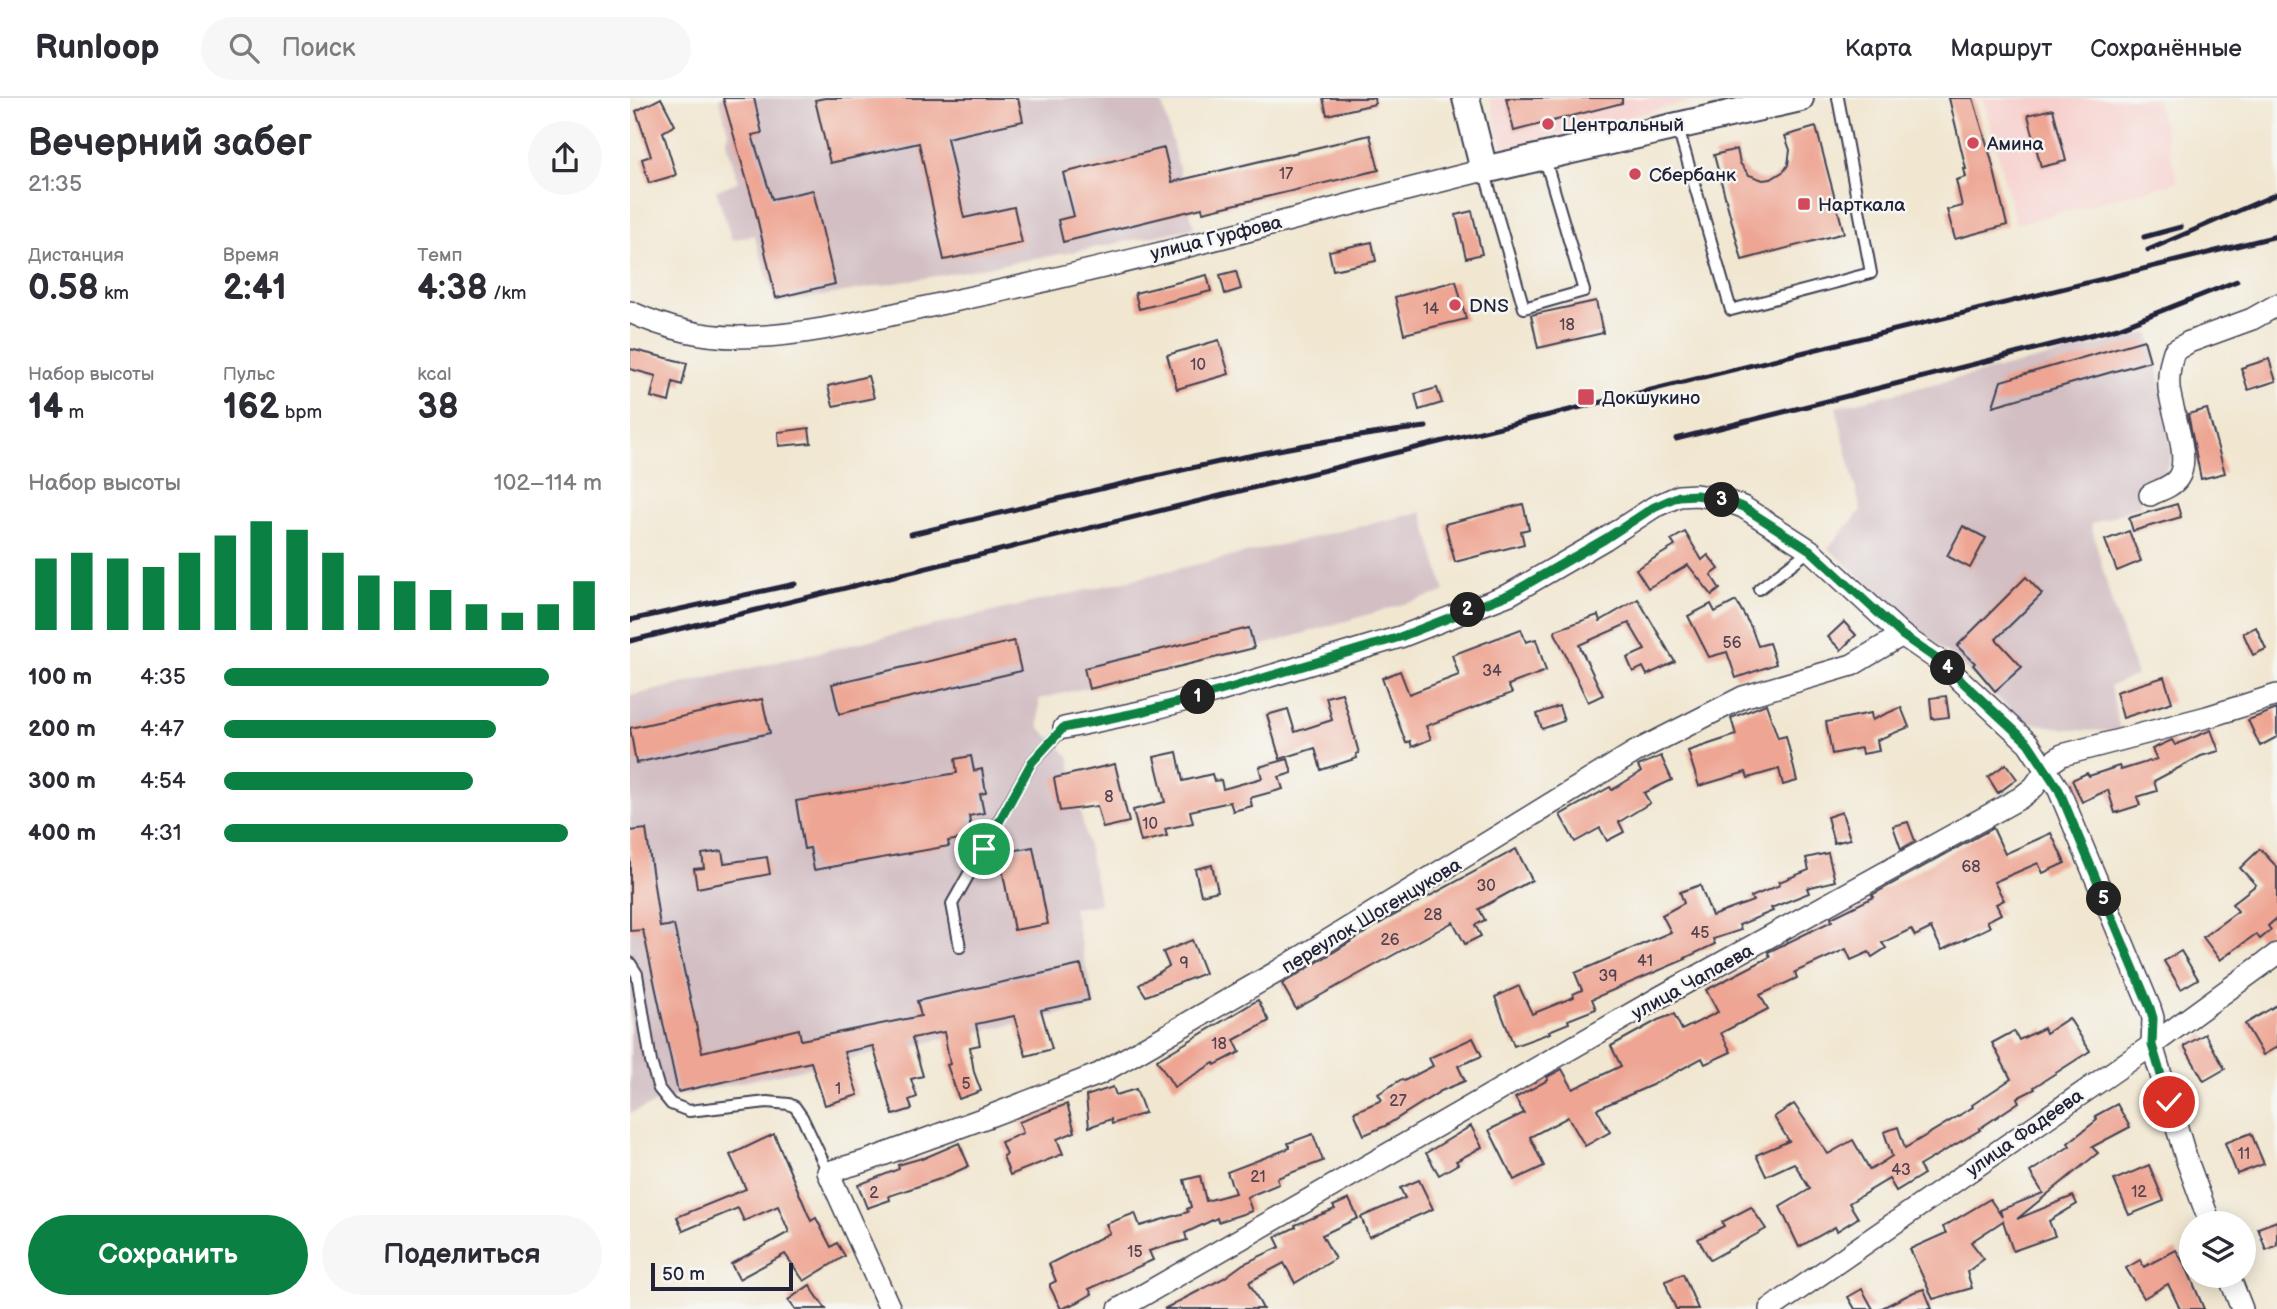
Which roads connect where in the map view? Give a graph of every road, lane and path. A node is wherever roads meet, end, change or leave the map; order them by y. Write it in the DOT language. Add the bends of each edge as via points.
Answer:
graph roads {
  1 [pos="1466,98"];
  2 [pos="1800,98"];
  3 [pos="1838,98"];
  4 [pos="1677,125"];
  5 [pos="1545,156"];
  6 [pos="1483,170"];
  7 [pos="2277,305"];
  8 [pos="630,312"];
  9 [pos="2150,495"];
  10 [pos="1810,550"];
  11 [pos="1759,589"];
  12 [pos="1902,635"];
  13 [pos="2277,695"];
  14 [pos="1063,728"];
  15 [pos="2046,769"];
  16 [pos="960,947"];
  17 [pos="2277,954"];
  18 [pos="630,962"];
  19 [pos="2152,1045"];
  20 [pos="828,1172"];
  21 [pos="2206,1211"];
  22 [pos="2234,1288"];
  23 [pos="890,1309"];
  24 [pos="1119,1309"];
  25 [pos="1770,1309"];
  26 [pos="2242,1309"];
  1 -- 6 [label="street"];
  2 -- 4 [label="street, улица Гурфова"];
  3 -- 4 [label="lane" via="1871,273 1731,310"];
  4 -- 5 [label="street, улица Гурфова"];
  5 -- 6 [label="street, улица Гурфова"];
  5 -- 6 [label="lane" via="1584,291 1524,308"];
  6 -- 8 [label="street, улица Гурфова" via="1019,287 827,328 714,336 676,330"];
  7 -- 9 [label="street" via="2174,351 2169,387 2182,469 2173,484"];
  10 -- 11 [label="lane"];
  10 -- 12 [label="street"];
  10 -- 14 [label="street" via="1743,507 1721,499 1679,496 1510,594 1400,637 1220,691"];
  12 -- 15 [label="street" via="1968,686 2028,743"];
  12 -- 20 [label="street, переулок Шогенцукова" via="1852,665 1743,697 1635,752 1275,973 1099,1074"];
  13 -- 15 [label="street, улица Чапаева" via="2062,755"];
  14 -- 16 [label="lane" via="1032,762 952,904"];
  15 -- 19 [label="street" via="2059,790 2150,1008"];
  15 -- 24 [label="street, улица Чапаева" via="2035,788 2020,799 1661,996"];
  17 -- 19 [label="street, улица Фадеева"];
  18 -- 20 [label="lane" via="637,974 651,1062 659,1089 671,1104 689,1111 767,1102 789,1104 802,1117"];
  19 -- 21 [label="street"];
  19 -- 25 [label="street, улица Фадеева"];
  20 -- 23 [label="street"];
  22 -- 26 [label="street"];
}
